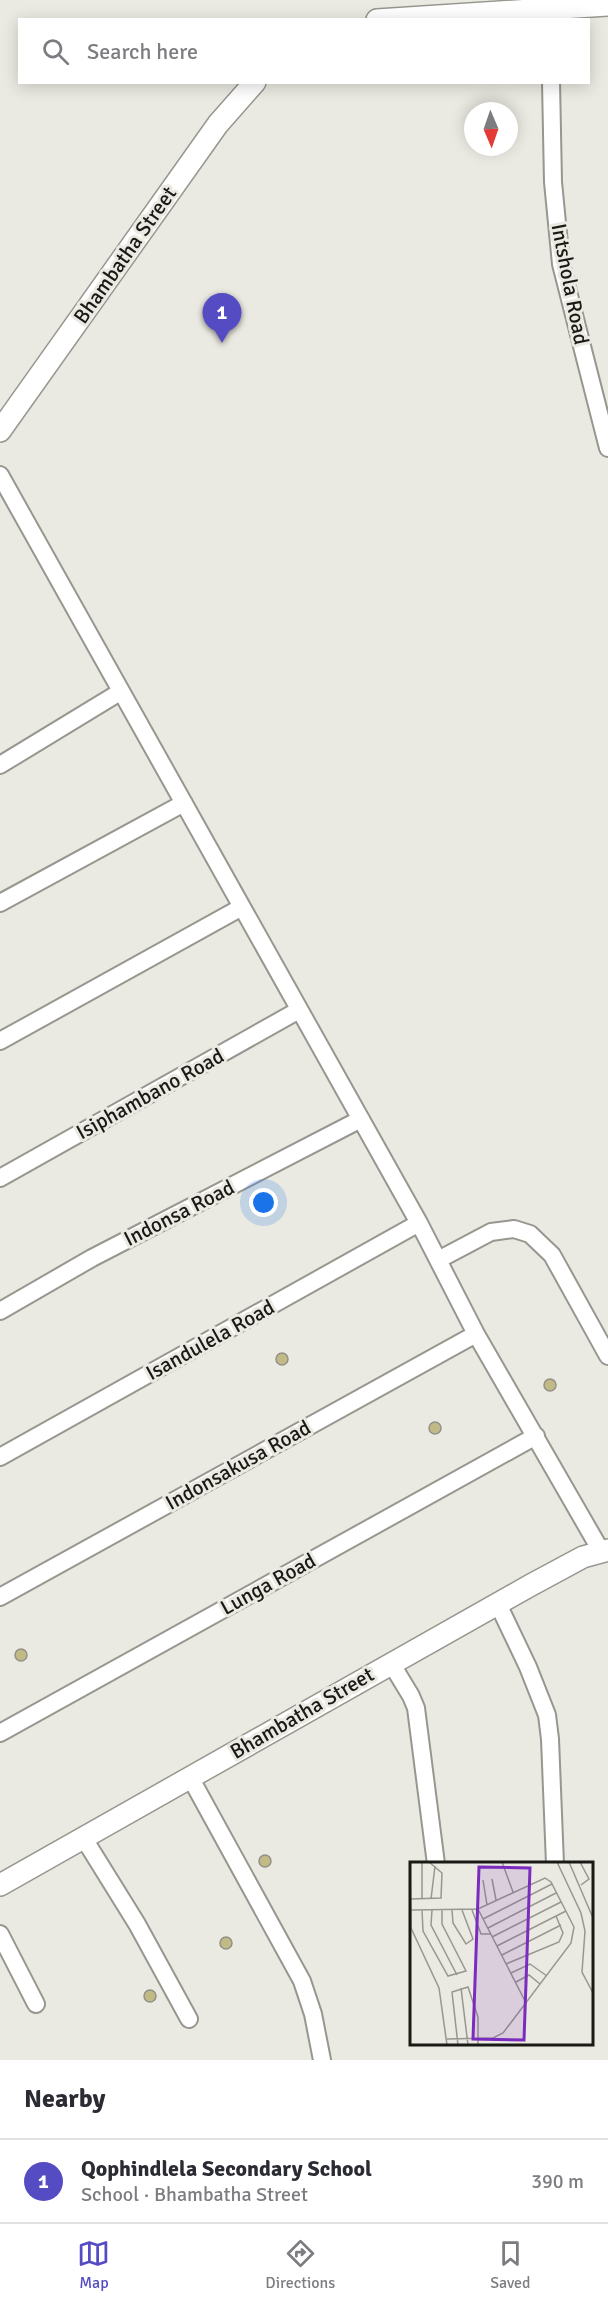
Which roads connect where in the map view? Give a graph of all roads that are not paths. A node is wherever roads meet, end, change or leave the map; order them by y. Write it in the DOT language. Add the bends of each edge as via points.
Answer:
graph roads {
  1 [pos="608,5"];
  2 [pos="556,10"];
  3 [pos="400,18"];
  4 [pos="253,84"];
  5 [pos="551,84"];
  6 [pos="0,431"];
  7 [pos="608,448"];
  8 [pos="0,475"];
  9 [pos="120,692"];
  10 [pos="0,765"];
  11 [pos="184,803"];
  12 [pos="0,903"];
  13 [pos="242,907"];
  14 [pos="299,1010"];
  15 [pos="0,1041"];
  16 [pos="361,1119"];
  17 [pos="0,1178"];
  18 [pos="419,1223"];
  19 [pos="438,1260"];
  20 [pos="0,1311"];
  21 [pos="476,1334"];
  22 [pos="608,1356"];
  23 [pos="536,1436"];
  24 [pos="0,1457"];
  25 [pos="604,1550"];
  26 [pos="0,1597"];
  27 [pos="498,1604"];
  28 [pos="391,1663"];
  29 [pos="0,1733"];
  30 [pos="190,1777"];
  31 [pos="83,1837"];
  32 [pos="436,1862"];
  33 [pos="555,1862"];
  34 [pos="0,1885"];
  35 [pos="0,1934"];
  36 [pos="36,2004"];
  37 [pos="189,2019"];
  38 [pos="322,2060"];
  1 -- 2 [label="street"];
  2 -- 3 [label="street"];
  4 -- 6 [label="street, Bhambatha Street" via="218,124"];
  5 -- 7 [label="street, Intshola Road" via="553,182 561,264"];
  8 -- 9 [label="street"];
  9 -- 10 [label="street"];
  9 -- 11 [label="street"];
  11 -- 12 [label="street"];
  11 -- 13 [label="street"];
  13 -- 14 [label="street"];
  13 -- 15 [label="street"];
  14 -- 16 [label="street"];
  14 -- 17 [label="street, Isiphambano Road"];
  16 -- 18 [label="street"];
  16 -- 20 [label="street, Indonsa Road" via="92,1257"];
  18 -- 19 [label="street"];
  18 -- 24 [label="street, Isandulela Road"];
  19 -- 21 [label="street"];
  19 -- 22 [label="street" via="491,1232 514,1229 530,1234 552,1255"];
  21 -- 23 [label="street"];
  21 -- 26 [label="street, Indonsakusa Road"];
  23 -- 25 [label="street"];
  23 -- 29 [label="street, Lunga Road"];
  25 -- 27 [label="street, Bhambatha Street" via="583,1557"];
  27 -- 28 [label="street, Bhambatha Street"];
  27 -- 33 [label="street" via="547,1715"];
  28 -- 30 [label="street, Bhambatha Street"];
  28 -- 32 [label="street" via="416,1708"];
  30 -- 31 [label="street, Bhambatha Street"];
  30 -- 38 [label="street" via="302,1981"];
  31 -- 34 [label="street, Bhambatha Street"];
  31 -- 37 [label="street"];
  35 -- 36 [label="street"];
}
